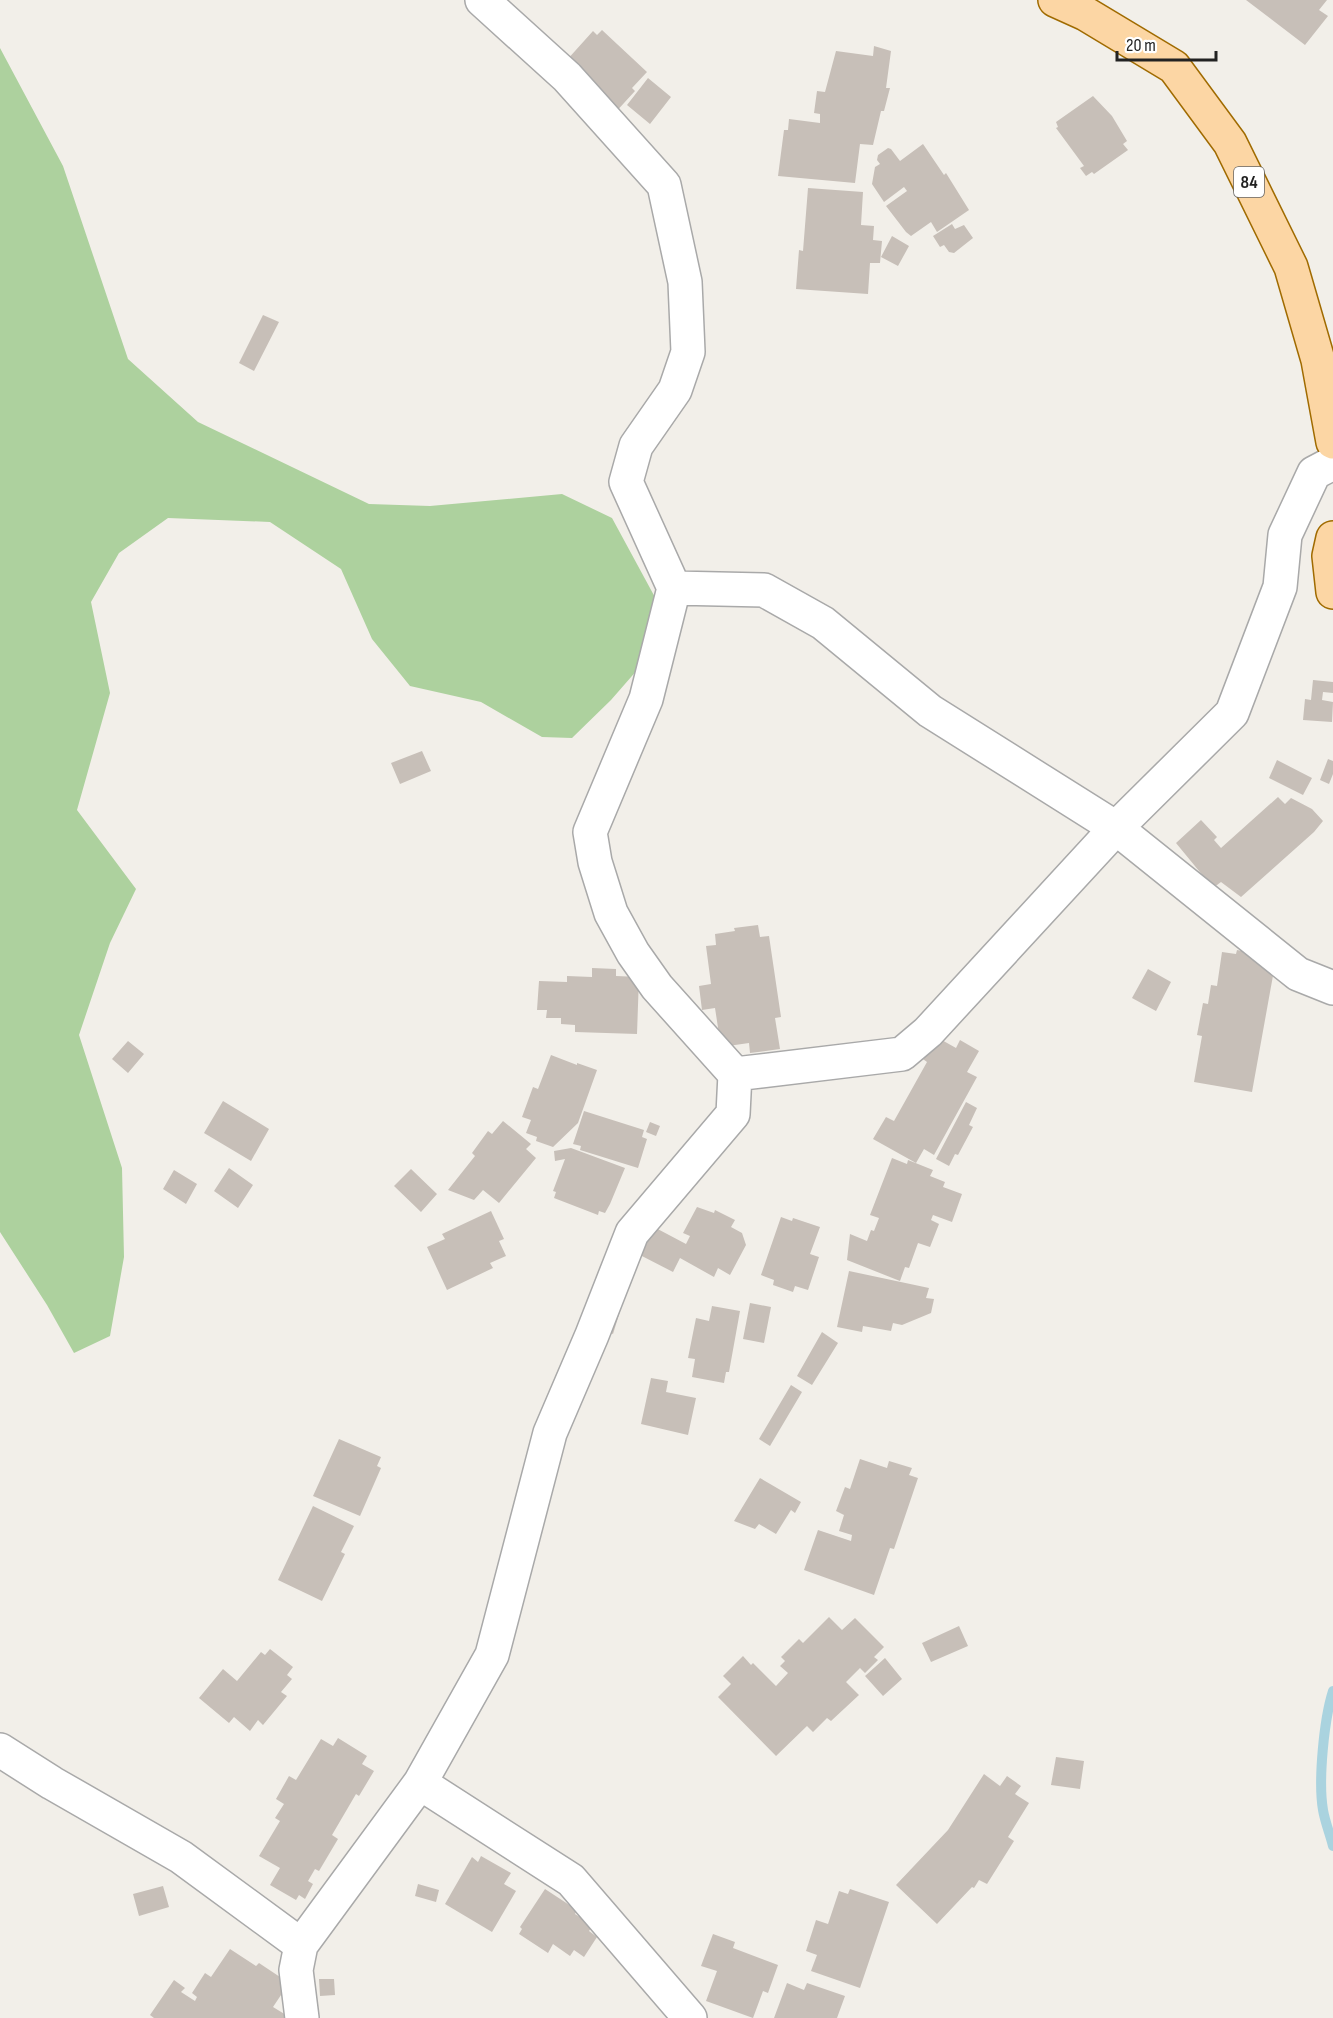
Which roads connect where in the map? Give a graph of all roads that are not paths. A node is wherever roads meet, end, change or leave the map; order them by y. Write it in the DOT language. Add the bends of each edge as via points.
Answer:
graph roads {
  1 [pos="482,0"];
  2 [pos="1056,0"];
  3 [pos="1333,442"];
  4 [pos="1333,464"];
  5 [pos="1333,538"];
  6 [pos="674,588"];
  7 [pos="1333,592"];
  8 [pos="1116,828"];
  9 [pos="1333,988"];
  10 [pos="735,1074"];
  11 [pos="0,1750"];
  12 [pos="420,1783"];
  13 [pos="301,1945"];
  14 [pos="302,2018"];
  15 [pos="690,2018"];
  1 -- 6 [label="street" via="567,77 664,185 685,282 688,352 675,390 636,446 626,482"];
  2 -- 3 [label="main road, 84" via="1174,66 1230,143 1291,267 1318,360"];
  4 -- 8 [label="street" via="1314,473 1285,535 1280,587 1232,713"];
  5 -- 7 [label="main road" via="1329,556"];
  6 -- 8 [label="street" via="764,590 823,623 930,711"];
  6 -- 10 [label="street" via="646,699 590,832 611,913 633,953 657,987"];
  8 -- 9 [label="street" via="1298,974"];
  8 -- 10 [label="street" via="928,1032 902,1054"];
  10 -- 12 [label="street" via="733,1114 632,1233 550,1433 492,1655"];
  11 -- 13 [label="street" via="181,1857"];
  12 -- 13 [label="street"];
  12 -- 15 [label="street" via="571,1880"];
  13 -- 14 [label="street" via="296,1970"];
}
